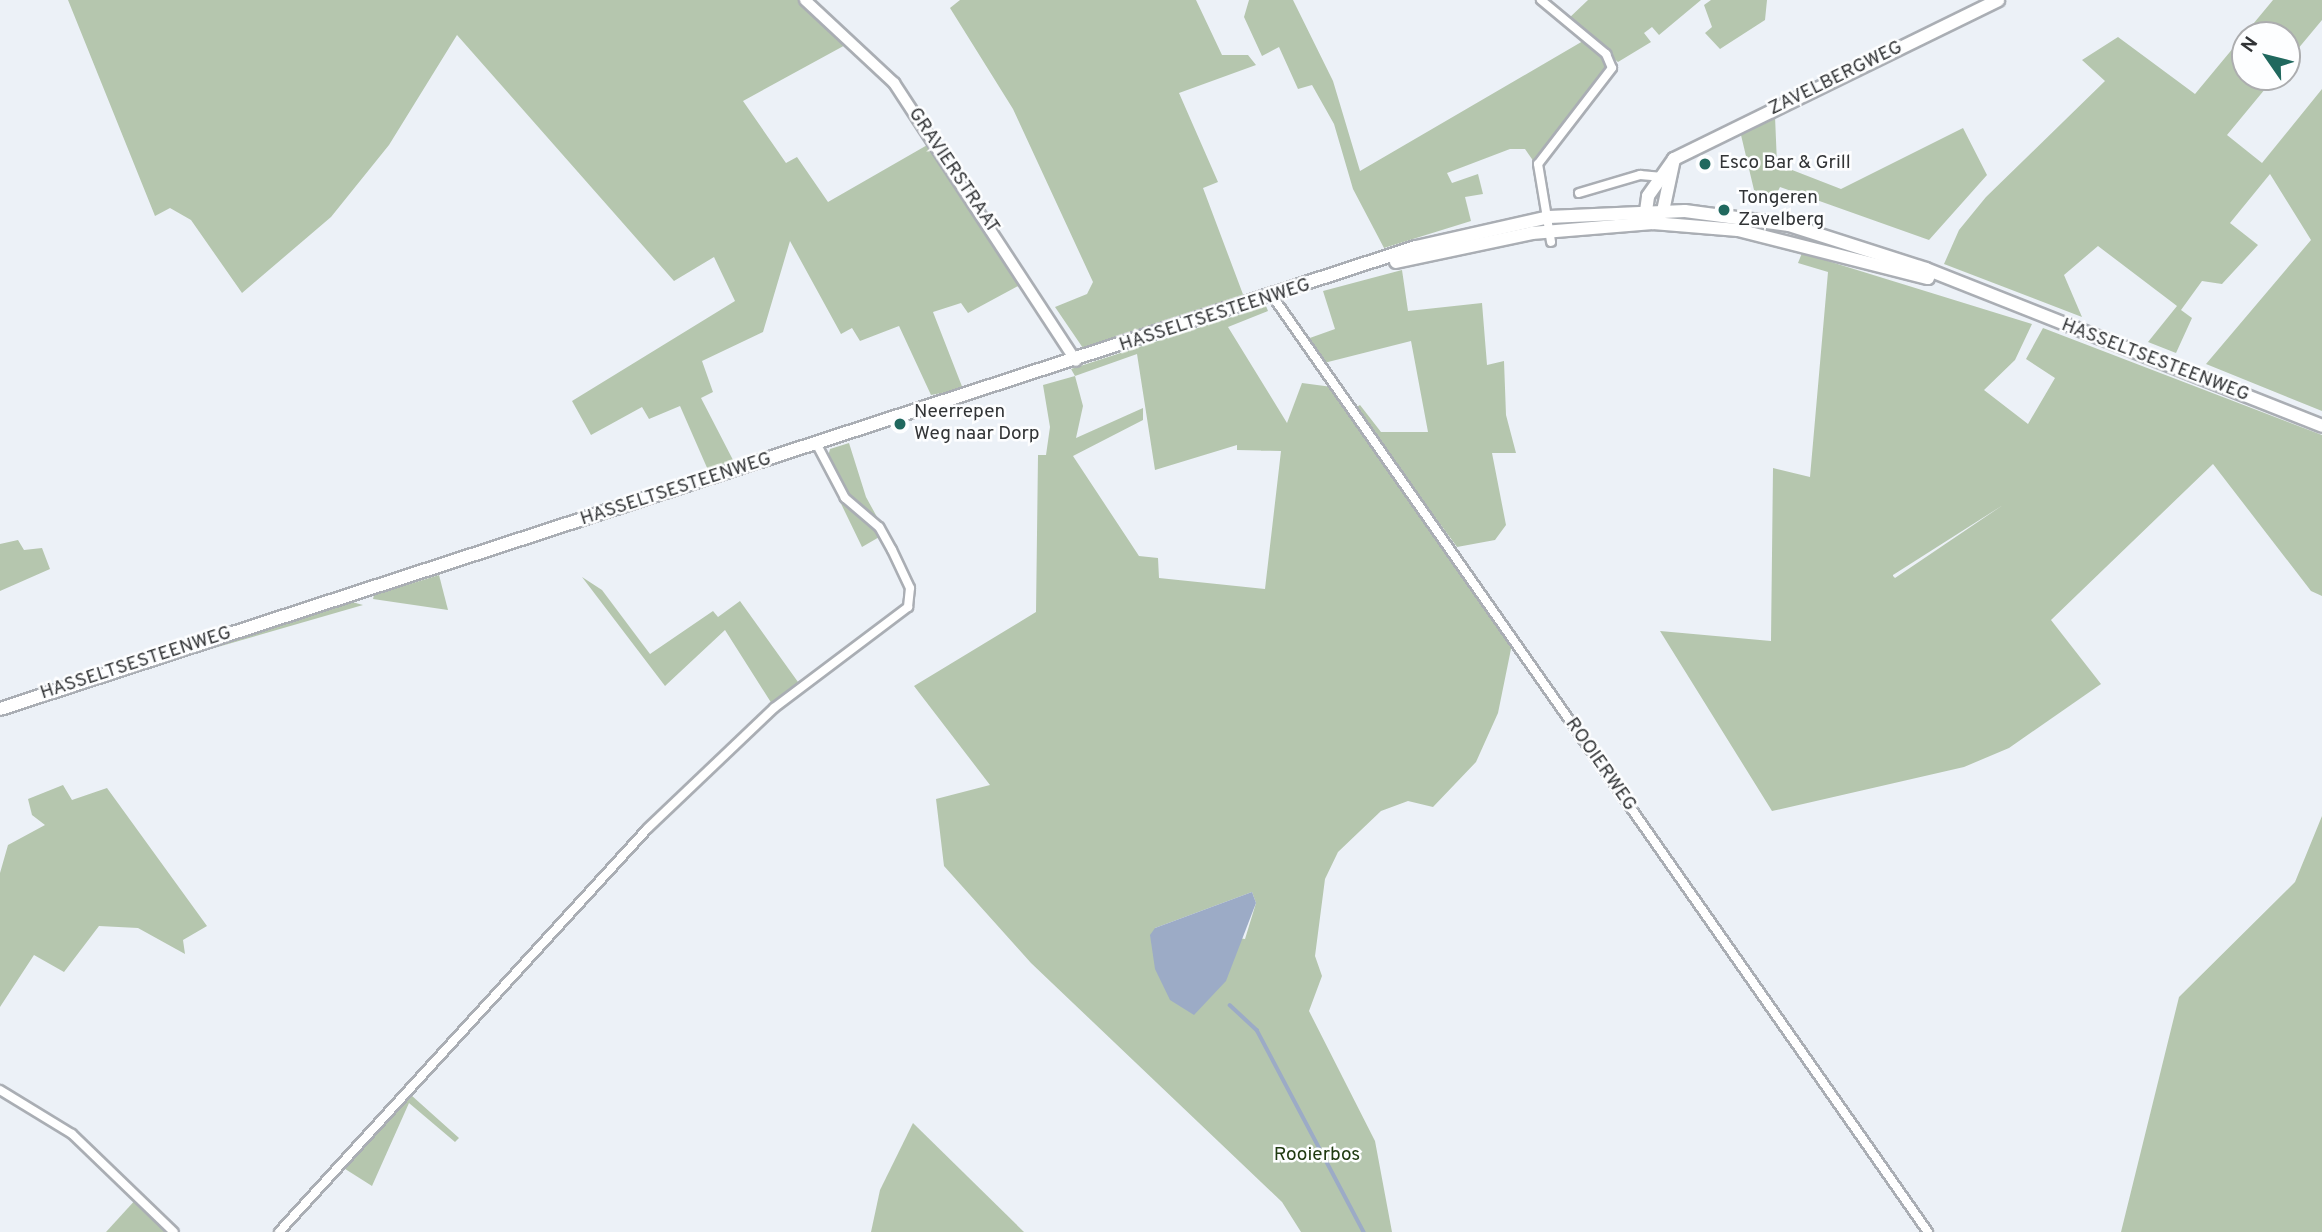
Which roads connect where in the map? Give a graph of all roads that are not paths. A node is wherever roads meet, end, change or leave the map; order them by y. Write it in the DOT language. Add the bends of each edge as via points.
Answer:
graph roads {
  1 [pos="805,0"];
  2 [pos="1541,0"];
  3 [pos="1998,0"];
  4 [pos="1662,177"];
  5 [pos="1579,193"];
  6 [pos="1646,211"];
  7 [pos="1663,211"];
  8 [pos="1549,217"];
  9 [pos="1653,223"];
  10 [pos="1551,237"];
  11 [pos="1352,272"];
  12 [pos="1988,296"];
  13 [pos="1273,297"];
  14 [pos="1076,361"];
  15 [pos="2322,426"];
  16 [pos="817,444"];
  17 [pos="0,709"];
  18 [pos="0,1090"];
  19 [pos="174,1232"];
  20 [pos="279,1232"];
  21 [pos="1928,1232"];
  1 -- 14 [label="street, GRAVIERSTRAAT" via="894,83"];
  2 -- 8 [label="street" via="1606,54 1612,68 1538,164"];
  3 -- 4 [label="main road, ZAVELBERGWEG" via="1674,159"];
  4 -- 5 [label="street"];
  4 -- 6 [label="main road, ZAVELBERGWEG"];
  4 -- 7 [label="main road"];
  6 -- 7 [label="main road, HASSELTSESTEENWEG"];
  6 -- 8 [label="main road, HASSELTSESTEENWEG"];
  6 -- 9 [label="main road"];
  7 -- 9 [label="main road"];
  7 -- 12 [label="main road, HASSELTSESTEENWEG" via="1789,225 1864,246"];
  8 -- 10 [label="street"];
  8 -- 11 [label="main road, HASSELTSESTEENWEG" via="1447,239"];
  9 -- 10 [label="main road, HASSELTSESTEENWEG"];
  9 -- 12 [label="main road, HASSELTSESTEENWEG" via="1783,239"];
  10 -- 11 [label="main road, HASSELTSESTEENWEG"];
  11 -- 13 [label="main road, HASSELTSESTEENWEG"];
  12 -- 15 [label="main road, HASSELTSESTEENWEG"];
  13 -- 14 [label="main road, HASSELTSESTEENWEG"];
  13 -- 21 [label="street, ROOIERWEG"];
  14 -- 16 [label="main road, HASSELTSESTEENWEG"];
  16 -- 17 [label="main road, HASSELTSESTEENWEG"];
  16 -- 20 [label="street" via="845,498 879,527 892,550 910,588 908,607 774,708 648,828"];
  18 -- 19 [label="street" via="72,1134"];
}
